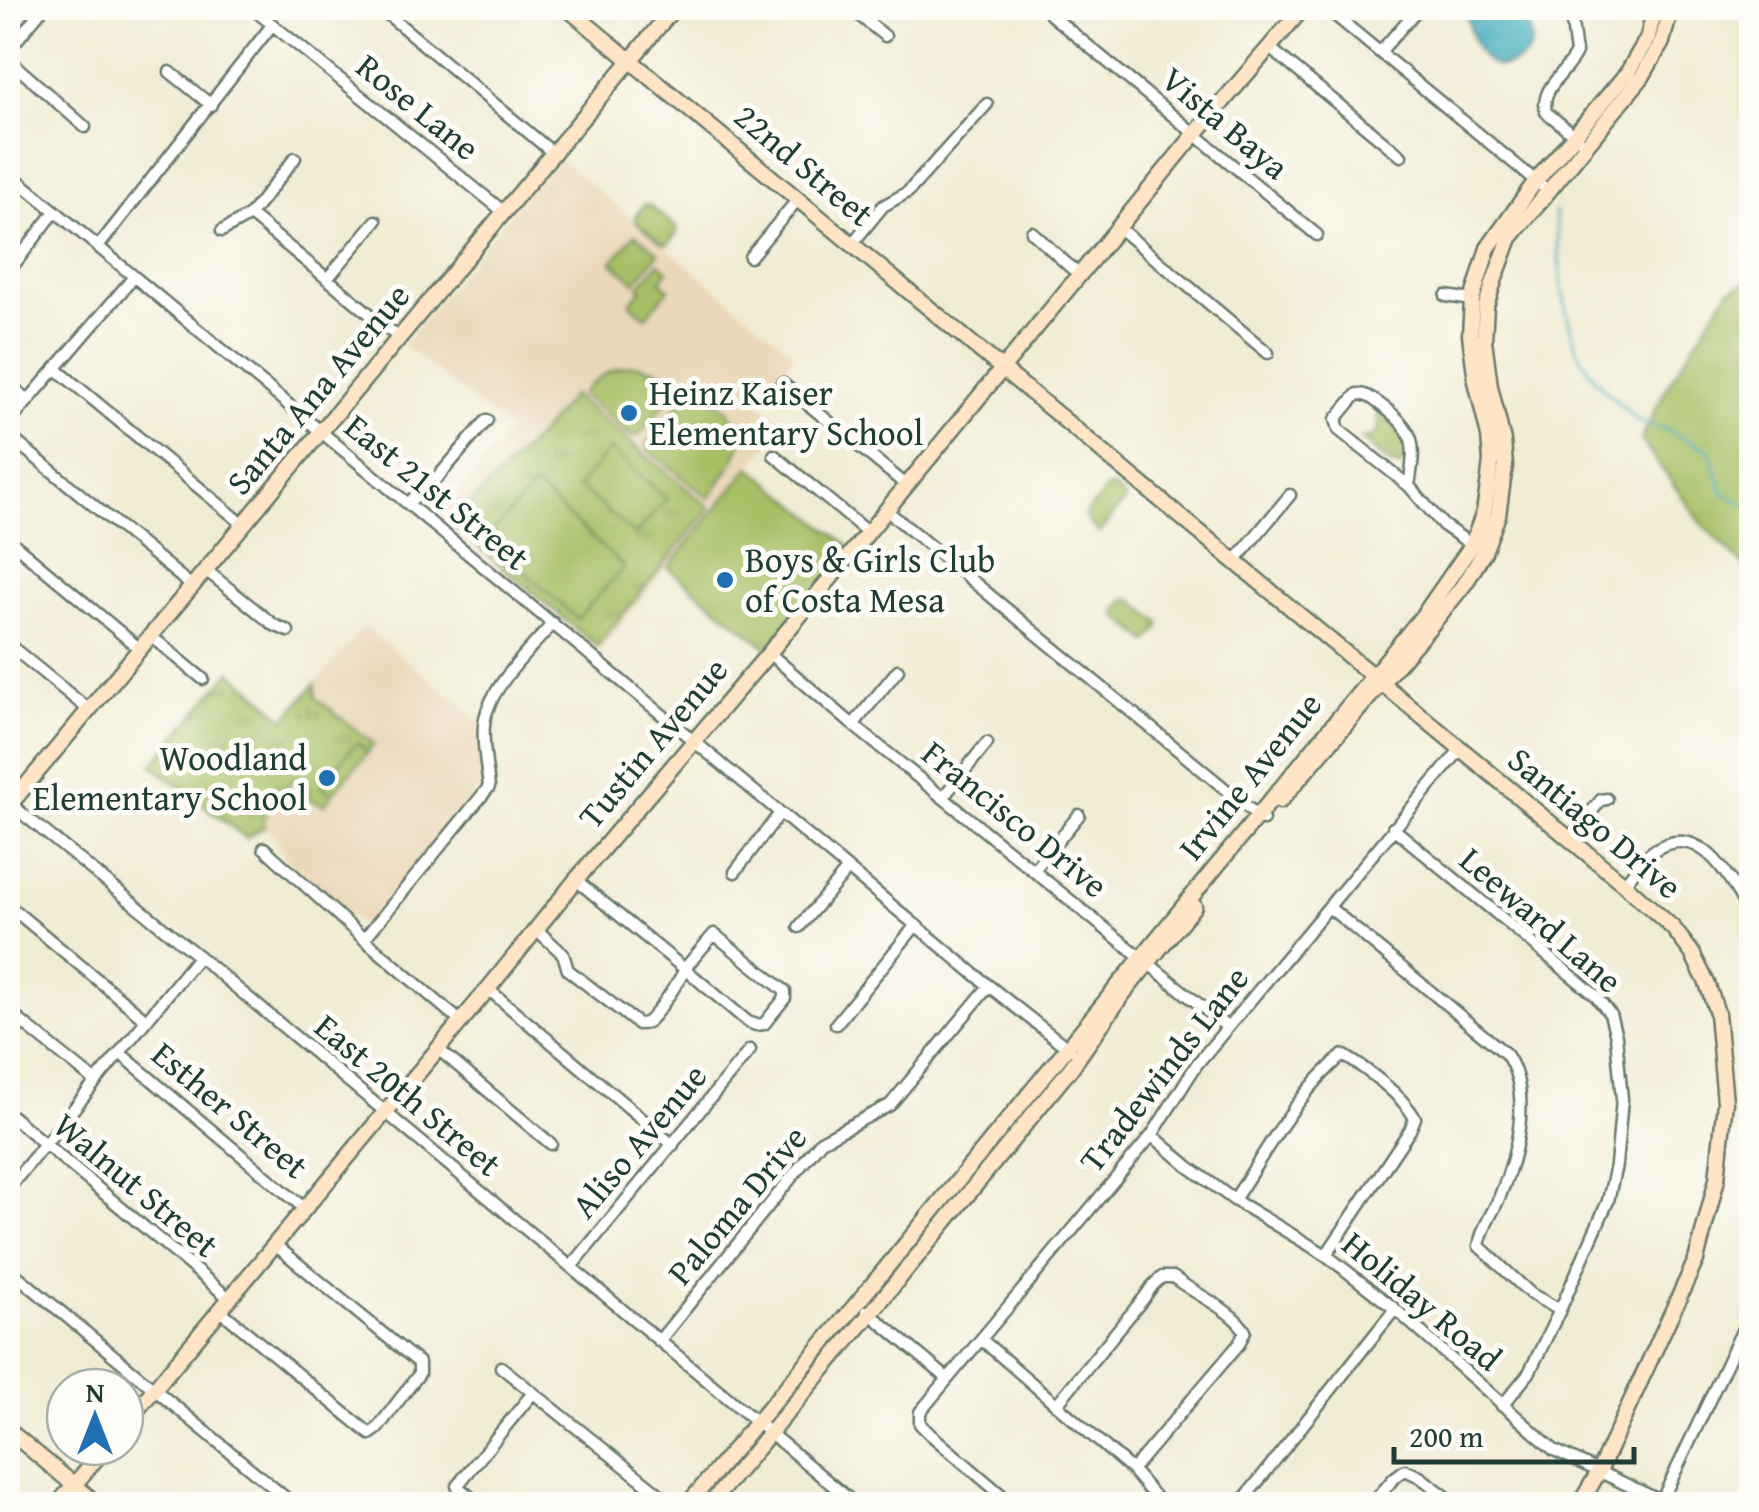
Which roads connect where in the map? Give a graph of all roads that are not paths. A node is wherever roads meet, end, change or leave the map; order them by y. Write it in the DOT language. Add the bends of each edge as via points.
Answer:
graph roads {
  1 [pos="44,8"];
  2 [pos="252,8"];
  3 [pos="380,8"];
  4 [pos="567,8"];
  5 [pos="674,8"];
  6 [pos="850,8"];
  7 [pos="1303,8"];
  8 [pos="1326,8"];
  9 [pos="1417,8"];
  10 [pos="1570,8"];
  11 [pos="1655,8"];
  12 [pos="1671,8"];
  13 [pos="1051,15"];
  14 [pos="272,24"];
  15 [pos="885,36"];
  16 [pos="1270,48"];
  17 [pos="8,50"];
  18 [pos="1380,52"];
  19 [pos="8,59"];
  20 [pos="630,60"];
  21 [pos="170,72"];
  22 [pos="987,104"];
  23 [pos="210,106"];
  24 [pos="86,127"];
  25 [pos="1195,134"];
  26 [pos="1580,140"];
  27 [pos="553,153"];
  28 [pos="1401,156"];
  29 [pos="295,158"];
  30 [pos="8,172"];
  31 [pos="1542,186"];
  32 [pos="798,200"];
  33 [pos="54,212"];
  34 [pos="504,212"];
  35 [pos="250,215"];
  36 [pos="376,221"];
  37 [pos="1119,228"];
  38 [pos="222,231"];
  39 [pos="1032,232"];
  40 [pos="1317,235"];
  41 [pos="852,244"];
  42 [pos="98,247"];
  43 [pos="750,257"];
  44 [pos="8,269"];
  45 [pos="1079,274"];
  46 [pos="132,278"];
  47 [pos="327,280"];
  48 [pos="1446,296"];
  49 [pos="1472,300"];
  50 [pos="399,338"];
  51 [pos="1268,354"];
  52 [pos="55,368"];
  53 [pos="1002,369"];
  54 [pos="8,383"];
  55 [pos="782,383"];
  56 [pos="28,400"];
  57 [pos="487,420"];
  58 [pos="8,424"];
  59 [pos="321,432"];
  60 [pos="8,435"];
  61 [pos="774,455"];
  62 [pos="906,485"];
  63 [pos="1409,486"];
  64 [pos="1290,495"];
  65 [pos="409,503"];
  66 [pos="885,510"];
  67 [pos="244,525"];
  68 [pos="866,532"];
  69 [pos="8,539"];
  70 [pos="1472,545"];
  71 [pos="1234,562"];
  72 [pos="206,570"];
  73 [pos="192,587"];
  74 [pos="1447,606"];
  75 [pos="553,623"];
  76 [pos="288,631"];
  77 [pos="151,636"];
  78 [pos="8,644"];
  79 [pos="140,649"];
  80 [pos="769,654"];
  81 [pos="898,670"];
  82 [pos="203,679"];
  83 [pos="1377,679"];
  84 [pos="89,710"];
  85 [pos="853,725"];
  86 [pos="693,741"];
  87 [pos="987,743"];
  88 [pos="1460,750"];
  89 [pos="944,796"];
  90 [pos="1606,799"];
  91 [pos="8,804"];
  92 [pos="780,813"];
  93 [pos="1078,816"];
  94 [pos="1260,818"];
  95 [pos="1392,828"];
  96 [pos="1569,838"];
  97 [pos="264,848"];
  98 [pos="848,869"];
  99 [pos="1034,870"];
  100 [pos="735,872"];
  101 [pos="576,880"];
  102 [pos="1624,884"];
  103 [pos="8,905"];
  104 [pos="1330,908"];
  105 [pos="1752,918"];
  106 [pos="916,925"];
  107 [pos="799,927"];
  108 [pos="536,930"];
  109 [pos="364,939"];
  110 [pos="199,956"];
  111 [pos="1145,959"];
  112 [pos="683,967"];
  113 [pos="989,986"];
  114 [pos="488,989"];
  115 [pos="8,1011"];
  116 [pos="146,1020"];
  117 [pos="460,1020"];
  118 [pos="836,1024"];
  119 [pos="1227,1027"];
  120 [pos="1066,1047"];
  121 [pos="438,1049"];
  122 [pos="750,1050"];
  123 [pos="120,1053"];
  124 [pos="1079,1058"];
  125 [pos="96,1082"];
  126 [pos="386,1112"];
  127 [pos="8,1113"];
  128 [pos="1152,1135"];
  129 [pos="44,1144"];
  130 [pos="551,1144"];
  131 [pos="673,1145"];
  132 [pos="8,1189"];
  133 [pos="1234,1200"];
  134 [pos="305,1209"];
  135 [pos="274,1244"];
  136 [pos="1326,1254"];
  137 [pos="570,1267"];
  138 [pos="8,1268"];
  139 [pos="858,1302"];
  140 [pos="225,1305"];
  141 [pos="1395,1309"];
  142 [pos="1560,1310"];
  143 [pos="1752,1310"];
  144 [pos="870,1314"];
  145 [pos="981,1339"];
  146 [pos="659,1341"];
  147 [pos="502,1367"];
  148 [pos="946,1378"];
  149 [pos="154,1389"];
  150 [pos="532,1394"];
  151 [pos="145,1400"];
  152 [pos="1056,1404"];
  153 [pos="1502,1406"];
  154 [pos="755,1423"];
  155 [pos="8,1430"];
  156 [pos="770,1434"];
  157 [pos="89,1467"];
  158 [pos="1132,1470"];
  159 [pos="1598,1473"];
  160 [pos="74,1485"];
  161 [pos="1660,1503"];
  162 [pos="58,1504"];
  163 [pos="97,1504"];
  164 [pos="293,1504"];
  165 [pos="479,1504"];
  166 [pos="672,1504"];
  167 [pos="688,1504"];
  168 [pos="710,1504"];
  169 [pos="855,1504"];
  170 [pos="1012,1504"];
  171 [pos="1160,1504"];
  172 [pos="1240,1504"];
  173 [pos="1372,1504"];
  174 [pos="1456,1504"];
  175 [pos="1580,1504"];
  1 -- 17 [label="street"];
  2 -- 14 [label="street, Rose Lane"];
  3 -- 27 [label="street"];
  4 -- 20 [label="street, 22nd Street"];
  5 -- 20 [label="street, Santa Ana Avenue"];
  6 -- 15 [label="street"];
  7 -- 16 [label="street, Tustin Avenue"];
  8 -- 18 [label="street"];
  9 -- 18 [label="street"];
  10 -- 26 [label="street" via="1576,53 1544,101 1546,112"];
  11 -- 26 [label="street, Irvine Avenue" via="1648,37"];
  12 -- 26 [label="street, Irvine Avenue" via="1642,77"];
  13 -- 25 [label="street, Vista Baya"];
  14 -- 23 [label="street"];
  14 -- 34 [label="street, Rose Lane"];
  16 -- 25 [label="street, Tustin Avenue"];
  16 -- 28 [label="street"];
  18 -- 31 [label="street"];
  19 -- 24 [label="street"];
  20 -- 27 [label="street, Santa Ana Avenue"];
  20 -- 32 [label="street, 22nd Street"];
  21 -- 23 [label="street"];
  22 -- 41 [label="street"];
  23 -- 42 [label="street"];
  25 -- 37 [label="street, Tustin Avenue"];
  25 -- 40 [label="street, Vista Baya"];
  26 -- 31 [label="street, Irvine Avenue"];
  27 -- 34 [label="street, Santa Ana Avenue"];
  29 -- 35 [label="street"];
  30 -- 33 [label="street, East 21st Street"];
  31 -- 49 [label="street, Irvine Avenue" via="1488,248"];
  31 -- 74 [label="street, Irvine Avenue" via="1510,238 1486,306 1486,362 1505,466 1494,531"];
  32 -- 41 [label="street, 22nd Street"];
  32 -- 43 [label="street"];
  33 -- 42 [label="street, East 21st Street"];
  33 -- 44 [label="street"];
  34 -- 50 [label="street, Santa Ana Avenue"];
  35 -- 38 [label="street"];
  35 -- 47 [label="street"];
  36 -- 47 [label="street"];
  37 -- 45 [label="street, Tustin Avenue"];
  37 -- 51 [label="street"];
  39 -- 45 [label="street"];
  41 -- 53 [label="street, 22nd Street"];
  42 -- 46 [label="street, East 21st Street"];
  45 -- 53 [label="street, Tustin Avenue"];
  46 -- 52 [label="street"];
  46 -- 59 [label="street, East 21st Street"];
  47 -- 50 [label="street"];
  48 -- 49 [label="street"];
  49 -- 70 [label="street, Irvine Avenue" via="1472,357 1491,461"];
  50 -- 59 [label="street, Santa Ana Avenue"];
  52 -- 56 [label="street"];
  52 -- 67 [label="street"];
  53 -- 62 [label="street, Tustin Avenue"];
  53 -- 71 [label="street, Santiago Drive"];
  54 -- 56 [label="street"];
  55 -- 62 [label="street"];
  56 -- 58 [label="street"];
  57 -- 65 [label="street"];
  59 -- 65 [label="street, East 21st Street"];
  59 -- 67 [label="street, Santa Ana Avenue"];
  60 -- 73 [label="street"];
  61 -- 68 [label="street"];
  62 -- 66 [label="street, Tustin Avenue"];
  63 -- 63 [label="street" via="1410,432 1367,394 1357,394 1336,418 1339,430"];
  63 -- 70 [label="street" via="1443,526"];
  64 -- 71 [label="street"];
  65 -- 75 [label="street, East 21st Street"];
  66 -- 68 [label="street, Tustin Avenue"];
  66 -- 94 [label="street"];
  67 -- 72 [label="street, Santa Ana Avenue"];
  68 -- 80 [label="street, Tustin Avenue"];
  69 -- 79 [label="street"];
  70 -- 74 [label="street" via="1474,556"];
  70 -- 83 [label="street, Irvine Avenue"];
  71 -- 83 [label="street, Santiago Drive"];
  72 -- 73 [label="street, Santa Ana Avenue"];
  72 -- 76 [label="street"];
  73 -- 77 [label="street, Santa Ana Avenue"];
  74 -- 83 [label="street, Irvine Avenue"];
  75 -- 86 [label="street, East 21st Street"];
  75 -- 109 [label="street" via="490,702 484,724 489,788"];
  77 -- 79 [label="street, Santa Ana Avenue"];
  77 -- 82 [label="street"];
  78 -- 84 [label="street"];
  79 -- 84 [label="street, Santa Ana Avenue"];
  80 -- 85 [label="street, Francisco Drive"];
  80 -- 86 [label="street, Tustin Avenue"];
  81 -- 85 [label="street"];
  83 -- 88 [label="street, Santiago Drive"];
  83 -- 94 [label="street, Irvine Avenue"];
  84 -- 91 [label="street, Santa Ana Avenue"];
  85 -- 89 [label="street, Francisco Drive"];
  86 -- 92 [label="street"];
  86 -- 101 [label="street, Tustin Avenue"];
  87 -- 89 [label="street"];
  88 -- 95 [label="street, Tradewinds Lane"];
  88 -- 96 [label="street, Santiago Drive"];
  89 -- 99 [label="street, Francisco Drive"];
  90 -- 96 [label="street"];
  91 -- 110 [label="street, East 20th Street"];
  92 -- 98 [label="street"];
  92 -- 100 [label="street"];
  93 -- 99 [label="street"];
  94 -- 111 [label="street, Irvine Avenue"];
  95 -- 104 [label="street, Tradewinds Lane"];
  95 -- 142 [label="street, Leeward Lane" via="1610,1014 1622,1099 1616,1164 1608,1201"];
  96 -- 102 [label="street, Santiago Drive"];
  97 -- 109 [label="street"];
  98 -- 106 [label="street"];
  98 -- 107 [label="street"];
  99 -- 111 [label="street, Francisco Drive"];
  101 -- 108 [label="street, Tustin Avenue"];
  101 -- 112 [label="street"];
  102 -- 105 [label="street" via="1653,851 1690,844 1713,856"];
  102 -- 159 [label="street, Santiago Drive" via="1673,928 1707,984 1717,1013 1725,1102 1717,1179 1696,1260"];
  103 -- 116 [label="street"];
  104 -- 119 [label="street, Tradewinds Lane"];
  104 -- 142 [label="street" via="1517,1069 1513,1159 1479,1246 1531,1294"];
  106 -- 113 [label="street"];
  106 -- 118 [label="street"];
  108 -- 112 [label="street" via="564,954 568,970 638,1024 680,981"];
  108 -- 114 [label="street, Tustin Avenue"];
  109 -- 117 [label="street"];
  110 -- 116 [label="street"];
  110 -- 126 [label="street, East 20th Street"];
  111 -- 119 [label="street, Francisco Drive"];
  111 -- 120 [label="street, Irvine Avenue"];
  111 -- 124 [label="street, Irvine Avenue"];
  112 -- 112 [label="street" via="756,1025 785,998 785,990 716,935"];
  113 -- 120 [label="street"];
  113 -- 146 [label="street, Paloma Drive" via="890,1105 821,1141"];
  114 -- 117 [label="street, Tustin Avenue"];
  114 -- 131 [label="street"];
  115 -- 125 [label="street, Esther Street"];
  116 -- 123 [label="street"];
  117 -- 121 [label="street, Tustin Avenue"];
  119 -- 128 [label="street, Tradewinds Lane"];
  120 -- 124 [label="street"];
  120 -- 139 [label="street, Irvine Avenue"];
  121 -- 126 [label="street, Tustin Avenue"];
  121 -- 130 [label="street"];
  122 -- 131 [label="street, Aliso Avenue"];
  123 -- 125 [label="street"];
  123 -- 134 [label="street, Esther Street"];
  124 -- 144 [label="street, Irvine Avenue"];
  125 -- 129 [label="street"];
  126 -- 134 [label="street, Tustin Avenue"];
  126 -- 137 [label="street, East 20th Street"];
  127 -- 129 [label="street, Walnut Street"];
  128 -- 133 [label="street, Holiday Road"];
  128 -- 145 [label="street, Tradewinds Lane"];
  129 -- 132 [label="street"];
  129 -- 140 [label="street, Walnut Street"];
  131 -- 137 [label="street, Aliso Avenue"];
  133 -- 136 [label="street, Holiday Road"];
  133 -- 136 [label="street" via="1295,1108 1343,1055 1415,1118"];
  134 -- 135 [label="street, Tustin Avenue"];
  135 -- 140 [label="street, Tustin Avenue"];
  135 -- 140 [label="street, Walnut Street" via="418,1363 419,1374 377,1429 370,1434"];
  136 -- 141 [label="street, Holiday Road"];
  137 -- 146 [label="street, East 20th Street"];
  138 -- 149 [label="street"];
  139 -- 144 [label="street"];
  139 -- 154 [label="street, Irvine Avenue"];
  140 -- 149 [label="street, Tustin Avenue"];
  141 -- 153 [label="street, Holiday Road"];
  141 -- 172 [label="street"];
  142 -- 153 [label="street, Leeward Lane" via="1529,1373"];
  143 -- 161 [label="street"];
  144 -- 148 [label="street"];
  144 -- 156 [label="street, Irvine Avenue"];
  145 -- 148 [label="street, Tradewinds Lane"];
  145 -- 152 [label="street"];
  146 -- 154 [label="street, East 20th Street"];
  147 -- 150 [label="street"];
  148 -- 170 [label="street, Tradewinds Lane" via="920,1412 920,1424"];
  149 -- 151 [label="street, Tustin Avenue"];
  149 -- 164 [label="street"];
  150 -- 165 [label="street" via="457,1486"];
  150 -- 166 [label="street"];
  152 -- 158 [label="street"];
  152 -- 158 [label="street" via="1157,1279 1174,1277 1238,1320 1245,1331 1239,1344"];
  153 -- 159 [label="street, Holiday Road" via="1554,1450"];
  154 -- 156 [label="street, East 20th Street"];
  154 -- 167 [label="street, Irvine Avenue"];
  155 -- 160 [label="street"];
  156 -- 168 [label="street, Irvine Avenue"];
  156 -- 169 [label="street, East 20th Street"];
  157 -- 160 [label="street"];
  158 -- 171 [label="street"];
  159 -- 161 [label="street, Holiday Road"];
  159 -- 175 [label="street, Santiago Drive"];
  160 -- 162 [label="street"];
  160 -- 163 [label="street"];
  173 -- 174 [label="street" via="1405,1470"];
}
